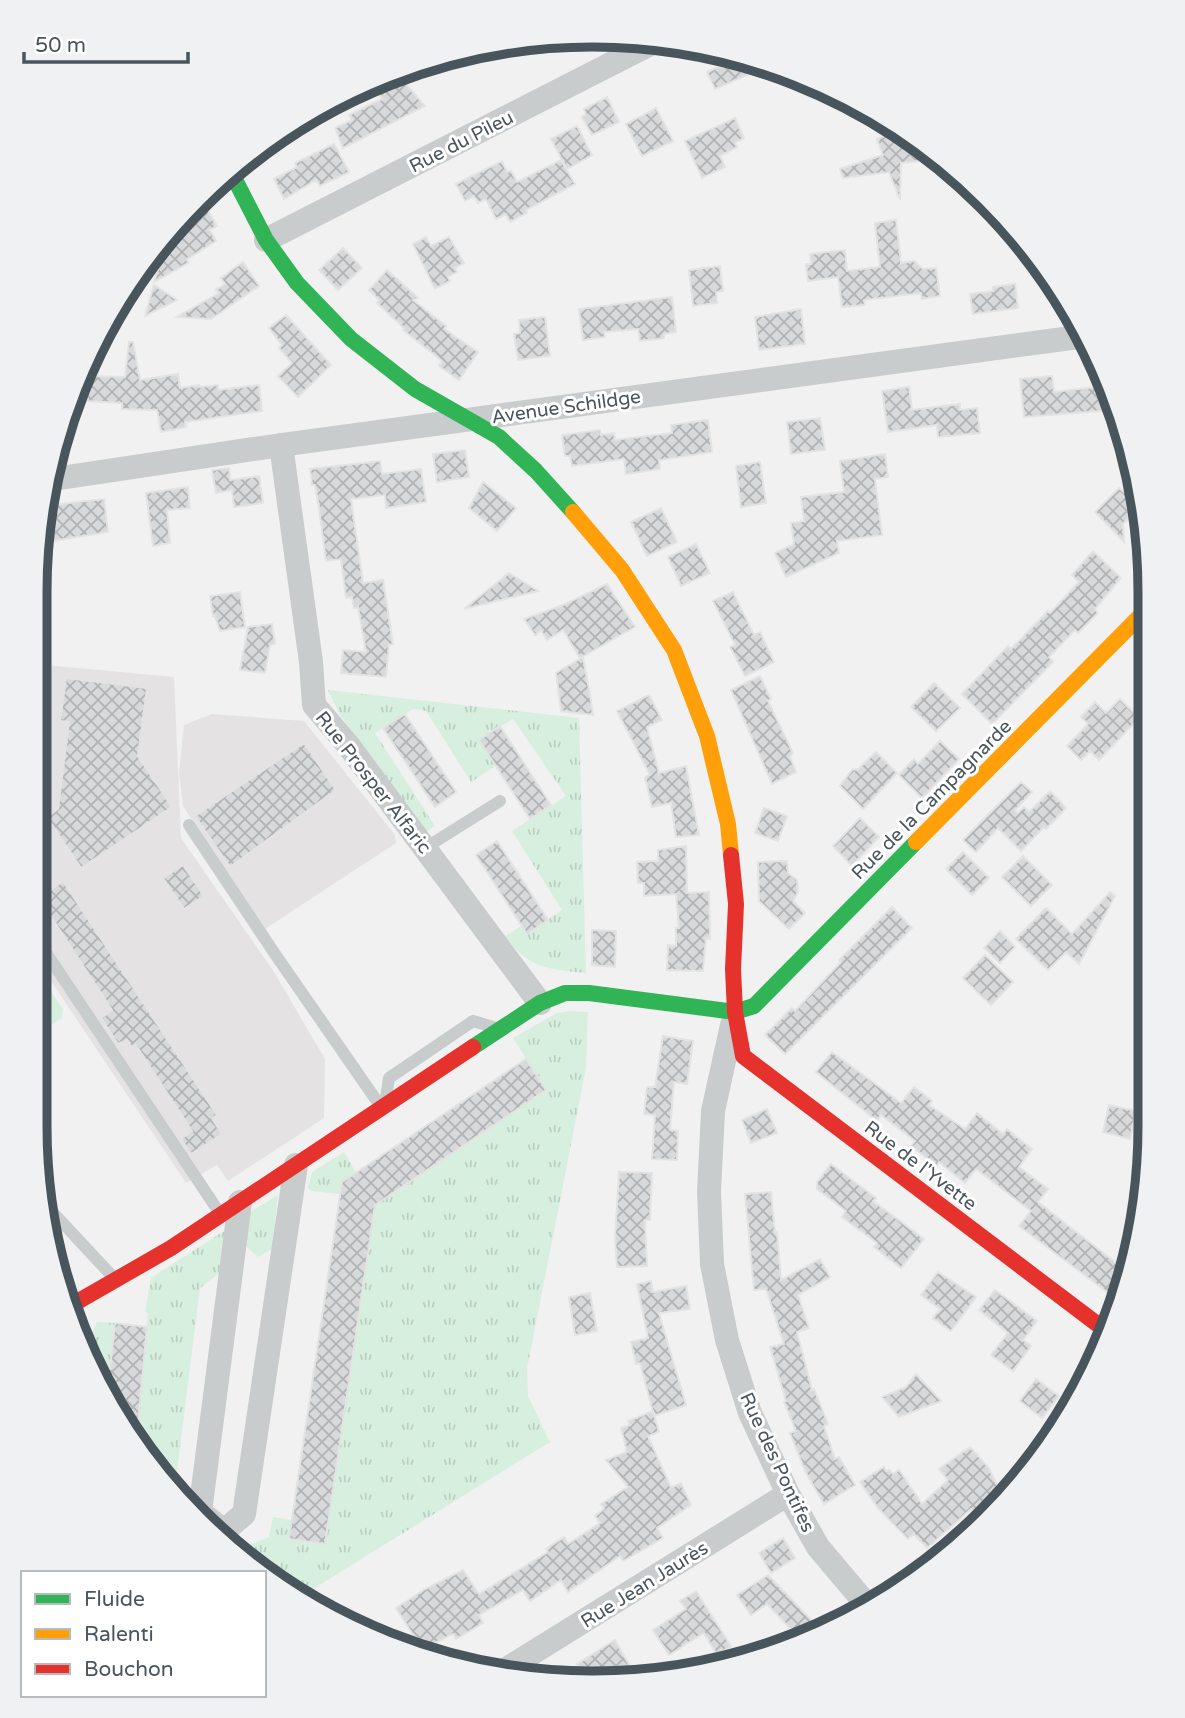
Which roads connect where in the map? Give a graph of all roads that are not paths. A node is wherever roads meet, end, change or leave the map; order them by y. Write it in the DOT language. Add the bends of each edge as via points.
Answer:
graph roads {
  1 [pos="640,49"];
  2 [pos="236,181"];
  3 [pos="266,240"];
  4 [pos="1075,338"];
  5 [pos="466,419"];
  6 [pos="281,445"];
  7 [pos="60,479"];
  8 [pos="1138,618"];
  9 [pos="500,801"];
  10 [pos="189,825"];
  11 [pos="425,848"];
  12 [pos="47,953"];
  13 [pos="540,1003"];
  14 [pos="735,1012"];
  15 [pos="383,1106"];
  16 [pos="296,1165"];
  17 [pos="230,1208"];
  18 [pos="55,1215"];
  19 [pos="116,1280"];
  20 [pos="77,1303"];
  21 [pos="1099,1326"];
  22 [pos="788,1494"];
  23 [pos="201,1504"];
  24 [pos="226,1529"];
  25 [pos="862,1599"];
  26 [pos="513,1665"];
  1 -- 3 [label="street, Rue du Pileu"];
  2 -- 3 [label="street, Rue de l'Yvette"];
  3 -- 5 [label="street, Rue de l'Yvette" via="297,283 351,339 415,389"];
  4 -- 5 [label="street, Avenue Schildge"];
  5 -- 6 [label="street, Avenue Schildge"];
  5 -- 14 [label="street, Rue de l'Yvette" via="499,438 582,521 622,570 674,650 707,736 728,824 736,904"];
  6 -- 7 [label="street, Avenue Schildge"];
  6 -- 11 [label="street, Rue Prosper Alfaric" via="314,705"];
  8 -- 14 [label="street, Rue de la Campagnarde" via="774,988 754,1006"];
  9 -- 11 [label="lane"];
  10 -- 15 [label="lane"];
  11 -- 13 [label="street, Rue Prosper Alfaric"];
  12 -- 17 [label="lane"];
  13 -- 14 [label="street" via="565,993 589,993"];
  13 -- 15 [label="street"];
  14 -- 21 [label="street, Rue de l'Yvette" via="743,1056"];
  14 -- 22 [label="street, Rue des Pontifes" via="713,1111 712,1264 727,1340 750,1413"];
  15 -- 16 [label="street"];
  16 -- 17 [label="street"];
  16 -- 24 [label="street" via="244,1514"];
  17 -- 19 [label="street"];
  17 -- 23 [label="street"];
  18 -- 19 [label="lane"];
  19 -- 20 [label="street"];
  22 -- 25 [label="street, Rue des Pontifes" via="818,1547"];
  22 -- 26 [label="street, Rue Jean Jaurès"];
}
